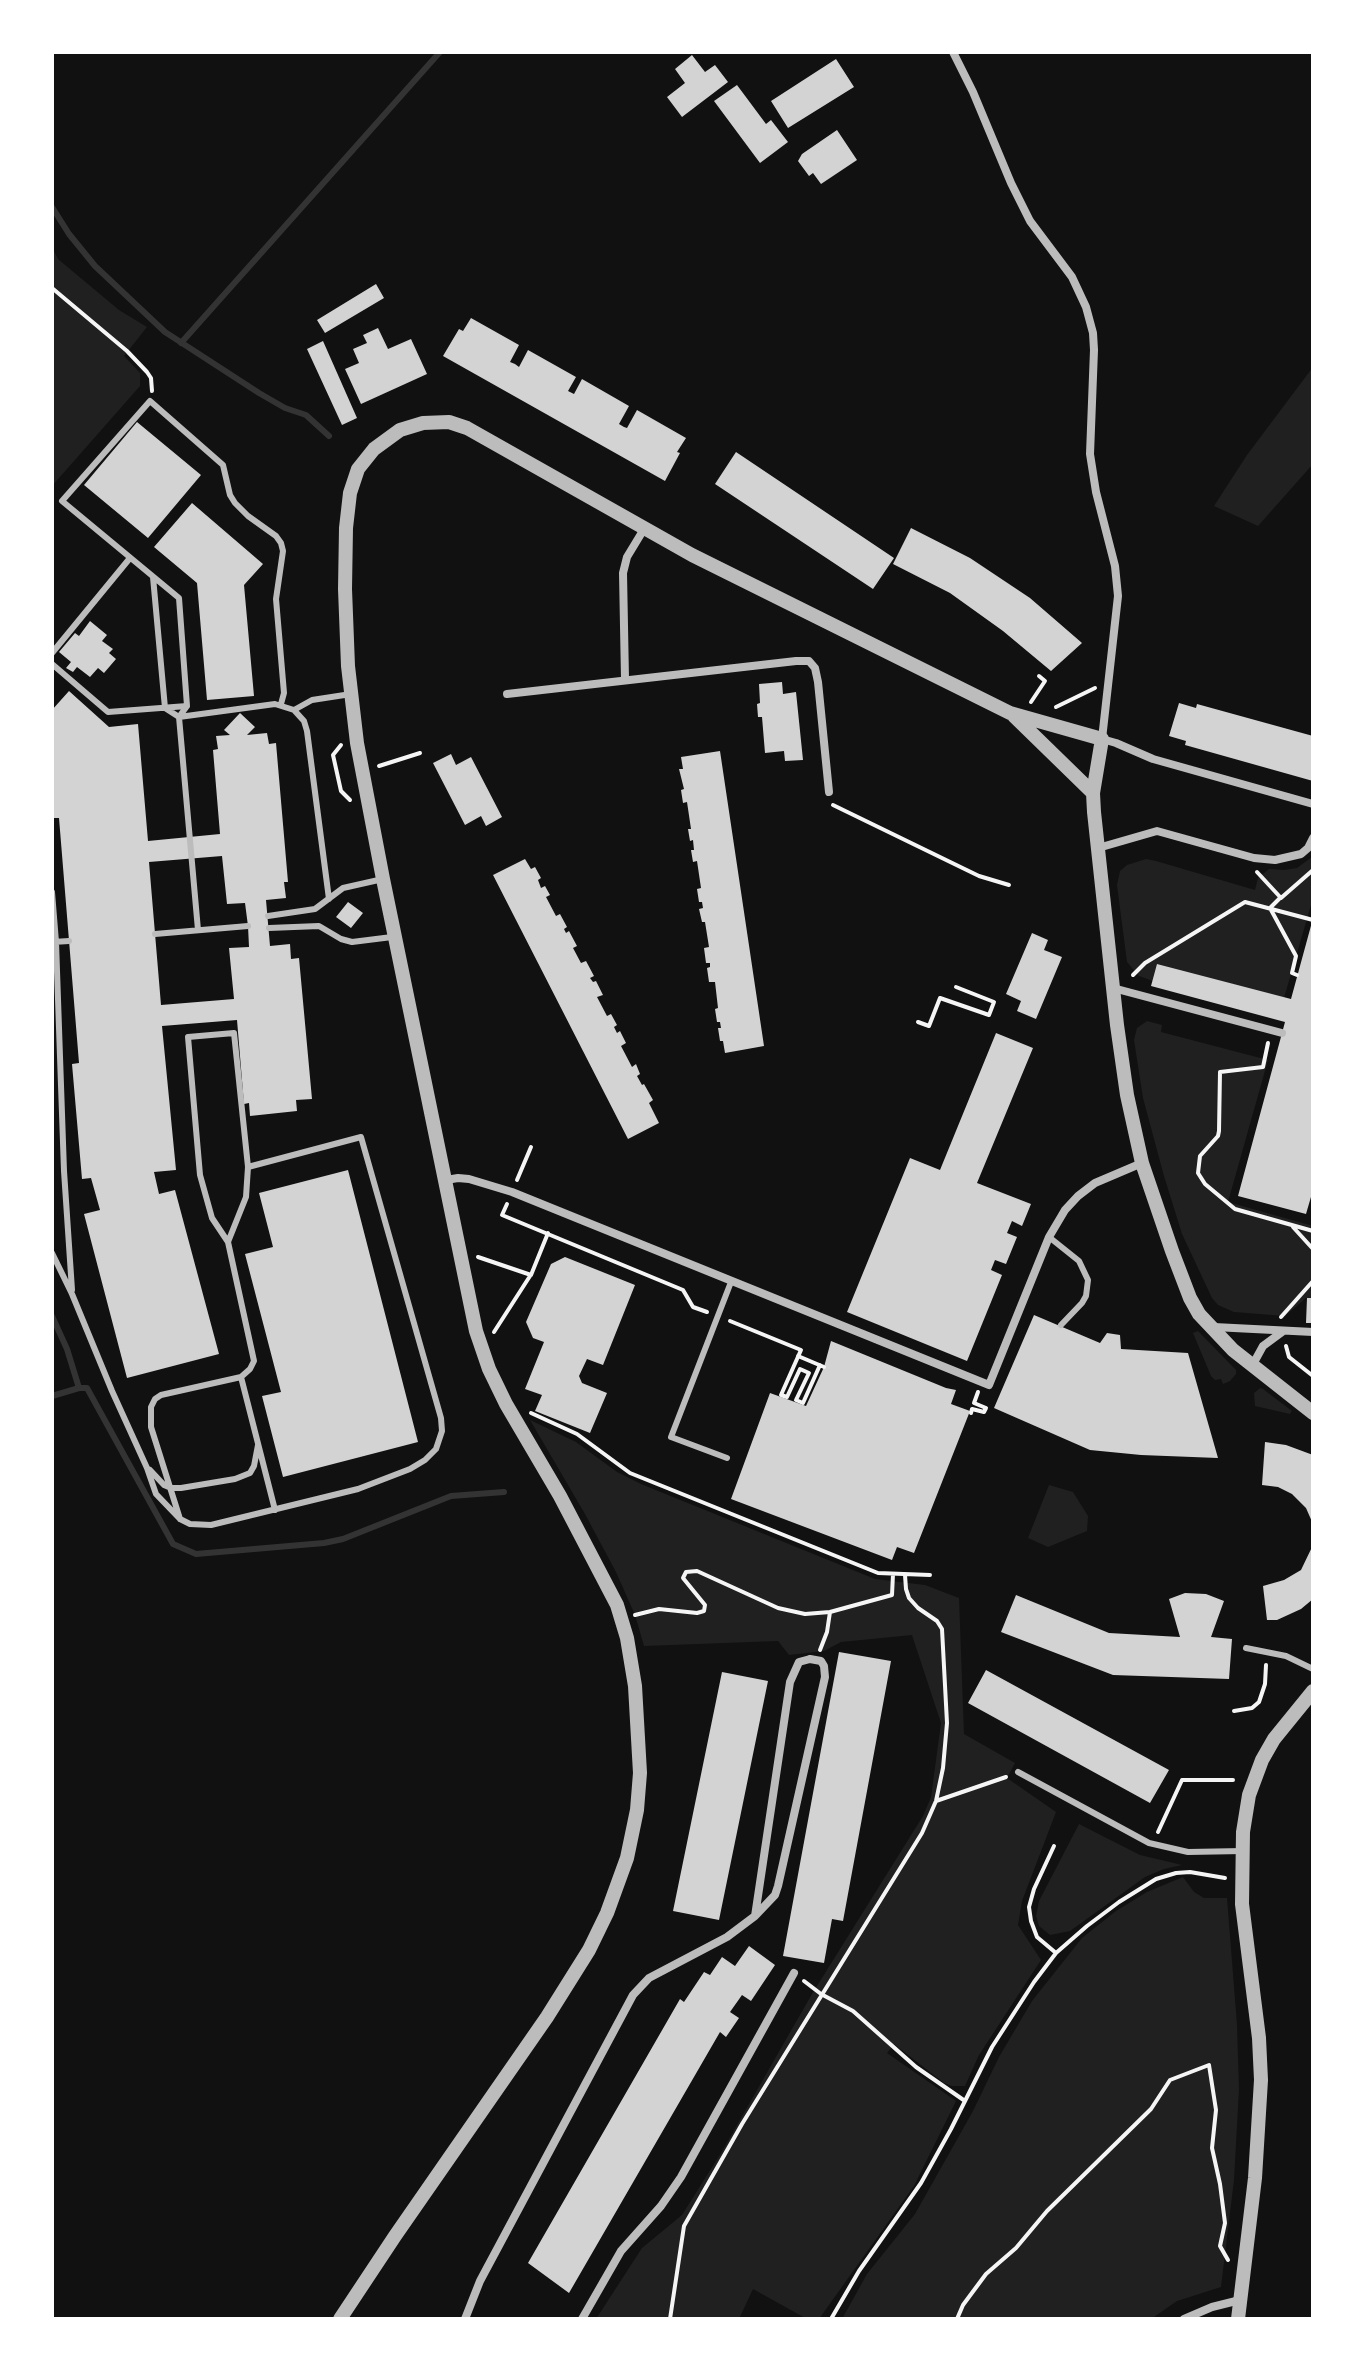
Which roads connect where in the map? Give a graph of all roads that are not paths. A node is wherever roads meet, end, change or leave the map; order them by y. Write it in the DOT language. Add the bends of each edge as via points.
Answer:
graph roads {
  1 [pos="953,52"];
  2 [pos="644,529"];
  3 [pos="130,558"];
  4 [pos="153,577"];
  5 [pos="52,653"];
  6 [pos="52,664"];
  7 [pos="625,679"];
  8 [pos="351,694"];
  9 [pos="507,694"];
  10 [pos="281,704"];
  11 [pos="187,706"];
  12 [pos="165,708"];
  13 [pos="294,710"];
  14 [pos="1010,713"];
  15 [pos="179,717"];
  16 [pos="1102,739"];
  17 [pos="829,792"];
  18 [pos="1093,793"];
  19 [pos="1313,804"];
  20 [pos="1313,838"];
  21 [pos="1098,848"];
  22 [pos="383,879"];
  23 [pos="52,892"];
  24 [pos="329,899"];
  25 [pos="268,916"];
  26 [pos="248,926"];
  27 [pos="269,928"];
  28 [pos="198,930"];
  29 [pos="155,934"];
  30 [pos="396,936"];
  31 [pos="69,941"];
  32 [pos="54,942"];
  33 [pos="1112,988"];
  34 [pos="1282,1033"];
  35 [pos="1142,1163"];
  36 [pos="248,1167"];
  37 [pos="446,1180"];
  38 [pos="1049,1237"];
  39 [pos="228,1242"];
  40 [pos="52,1253"];
  41 [pos="731,1282"];
  42 [pos="72,1294"];
  43 [pos="1061,1325"];
  44 [pos="1210,1327"];
  45 [pos="1283,1332"];
  46 [pos="1313,1332"];
  47 [pos="1252,1366"];
  48 [pos="241,1377"];
  49 [pos="1313,1413"];
  50 [pos="258,1445"];
  51 [pos="727,1458"];
  52 [pos="147,1468"];
  53 [pos="171,1488"];
  54 [pos="275,1510"];
  55 [pos="180,1519"];
  56 [pos="1246,1648"];
  57 [pos="1313,1669"];
  58 [pos="1313,1691"];
  59 [pos="1018,1772"];
  60 [pos="1243,1851"];
  61 [pos="755,1916"];
  62 [pos="794,1973"];
  63 [pos="1240,2300"];
  64 [pos="340,2319"];
  65 [pos="465,2319"];
  66 [pos="582,2319"];
  67 [pos="1184,2319"];
  68 [pos="1238,2319"];
  1 -- 16 [label="street" via="1011,183 1030,221 1072,277 1093,333 1090,454 1117,581"];
  2 -- 7 [label="street" via="623,573"];
  2 -- 8 [label="street" via="467,428 436,422 400,430 365,459 350,493 345,589"];
  2 -- 14 [label="street"];
  3 -- 4 [label="lane"];
  3 -- 5 [label="lane"];
  3 -- 10 [label="lane" via="62,501 150,401 223,465 235,503 281,543 276,599"];
  4 -- 11 [label="lane" via="179,598"];
  4 -- 12 [label="lane"];
  6 -- 12 [label="lane" via="108,712"];
  7 -- 9 [label="street"];
  7 -- 17 [label="street" via="809,661 817,674"];
  8 -- 13 [label="lane" via="312,700"];
  8 -- 22 [label="street"];
  10 -- 13 [label="lane"];
  10 -- 15 [label="lane"];
  11 -- 12 [label="lane"];
  11 -- 15 [label="lane"];
  12 -- 15 [label="lane"];
  13 -- 24 [label="lane" via="307,731"];
  14 -- 16 [label="street"];
  14 -- 18 [label="street"];
  15 -- 28 [label="lane"];
  16 -- 18 [label="street"];
  16 -- 19 [label="street" via="1153,759"];
  18 -- 21 [label="street"];
  20 -- 21 [label="street" via="1308,848 1292,857 1264,860 1157,831"];
  21 -- 33 [label="street"];
  22 -- 24 [label="lane" via="343,888"];
  22 -- 30 [label="street"];
  23 -- 32 [label="lane"];
  24 -- 25 [label="lane" via="315,909"];
  26 -- 28 [label="lane"];
  27 -- 30 [label="lane" via="319,926 352,942"];
  28 -- 29 [label="lane"];
  30 -- 37 [label="street"];
  31 -- 32 [label="lane"];
  32 -- 42 [label="lane"];
  33 -- 34 [label="street"];
  33 -- 35 [label="street"];
  35 -- 38 [label="street" via="1085,1190"];
  35 -- 44 [label="street" via="1190,1298"];
  36 -- 39 [label="lane" via="246,1197"];
  36 -- 39 [label="lane" via="234,1033 188,1037 200,1175 212,1218"];
  36 -- 54 [label="lane" via="361,1137 442,1431 436,1449 410,1469 358,1489"];
  37 -- 41 [label="street" via="469,1179 512,1192"];
  37 -- 64 [label="street" via="469,1303 489,1369 617,1605 635,1686 640,1740 637,1810 613,1899 589,1950"];
  38 -- 41 [label="street" via="989,1385"];
  38 -- 43 [label="lane" via="1079,1261 1088,1280 1082,1303"];
  39 -- 48 [label="lane" via="254,1356"];
  40 -- 42 [label="lane"];
  41 -- 51 [label="lane" via="671,1437"];
  42 -- 52 [label="lane"];
  44 -- 45 [label="street"];
  44 -- 47 [label="street"];
  45 -- 46 [label="street"];
  45 -- 47 [label="street" via="1263,1346"];
  47 -- 49 [label="street"];
  48 -- 50 [label="lane"];
  48 -- 53 [label="lane" via="155,1399 151,1427"];
  50 -- 53 [label="lane" via="254,1466 244,1476"];
  50 -- 54 [label="lane"];
  52 -- 53 [label="lane"];
  52 -- 55 [label="lane" via="156,1494"];
  53 -- 55 [label="lane"];
  54 -- 55 [label="lane" via="200,1526"];
  56 -- 57 [label="lane" via="1295,1659"];
  58 -- 60 [label="street" via="1262,1760 1249,1795"];
  59 -- 60 [label="lane" via="1149,1843 1188,1852"];
  60 -- 63 [label="street" via="1261,2080"];
  61 -- 61 [label="street" via="790,1682 799,1662 817,1660 825,1677 778,1886"];
  61 -- 65 [label="street" via="649,1978 633,1995 480,2281"];
  62 -- 66 [label="street" via="681,2177 621,2251"];
  63 -- 67 [label="street"];
  63 -- 68 [label="street"];
}
